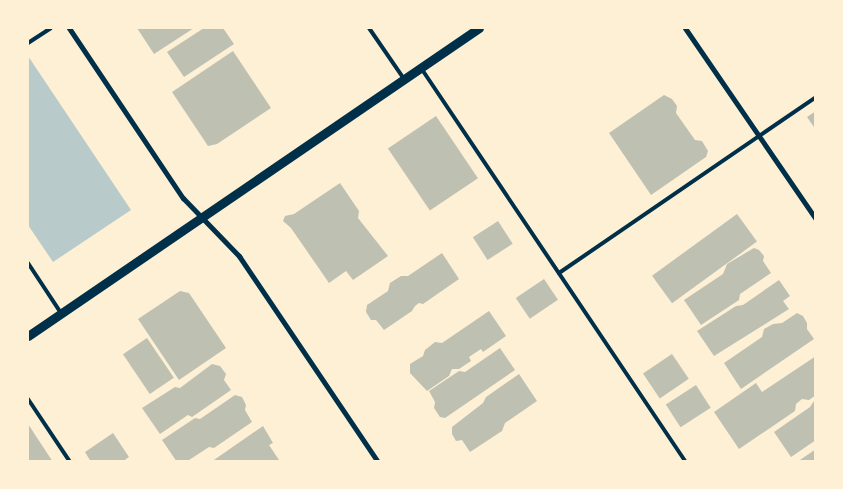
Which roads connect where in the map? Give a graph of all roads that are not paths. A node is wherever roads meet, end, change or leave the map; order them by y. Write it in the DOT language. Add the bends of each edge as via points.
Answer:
graph roads {
  1 [pos="50,28"];
  2 [pos="69,28"];
  3 [pos="369,28"];
  4 [pos="480,28"];
  5 [pos="685,28"];
  6 [pos="28,43"];
  7 [pos="421,68"];
  8 [pos="404,79"];
  9 [pos="816,97"];
  10 [pos="759,136"];
  11 [pos="202,217"];
  12 [pos="816,219"];
  13 [pos="28,263"];
  14 [pos="559,273"];
  15 [pos="61,314"];
  16 [pos="28,336"];
  17 [pos="28,398"];
  18 [pos="70,462"];
  19 [pos="378,462"];
  20 [pos="686,462"];
  1 -- 6 [label="lane"];
  2 -- 11 [label="street" via="183,198"];
  3 -- 8 [label="lane"];
  4 -- 7 [label="street"];
  5 -- 10 [label="street"];
  7 -- 8 [label="street"];
  7 -- 14 [label="lane"];
  8 -- 11 [label="street"];
  9 -- 10 [label="lane"];
  10 -- 12 [label="street"];
  10 -- 14 [label="lane"];
  11 -- 15 [label="street"];
  11 -- 19 [label="street" via="239,256"];
  13 -- 15 [label="lane"];
  14 -- 20 [label="lane"];
  15 -- 16 [label="street"];
  17 -- 18 [label="lane"];
}
